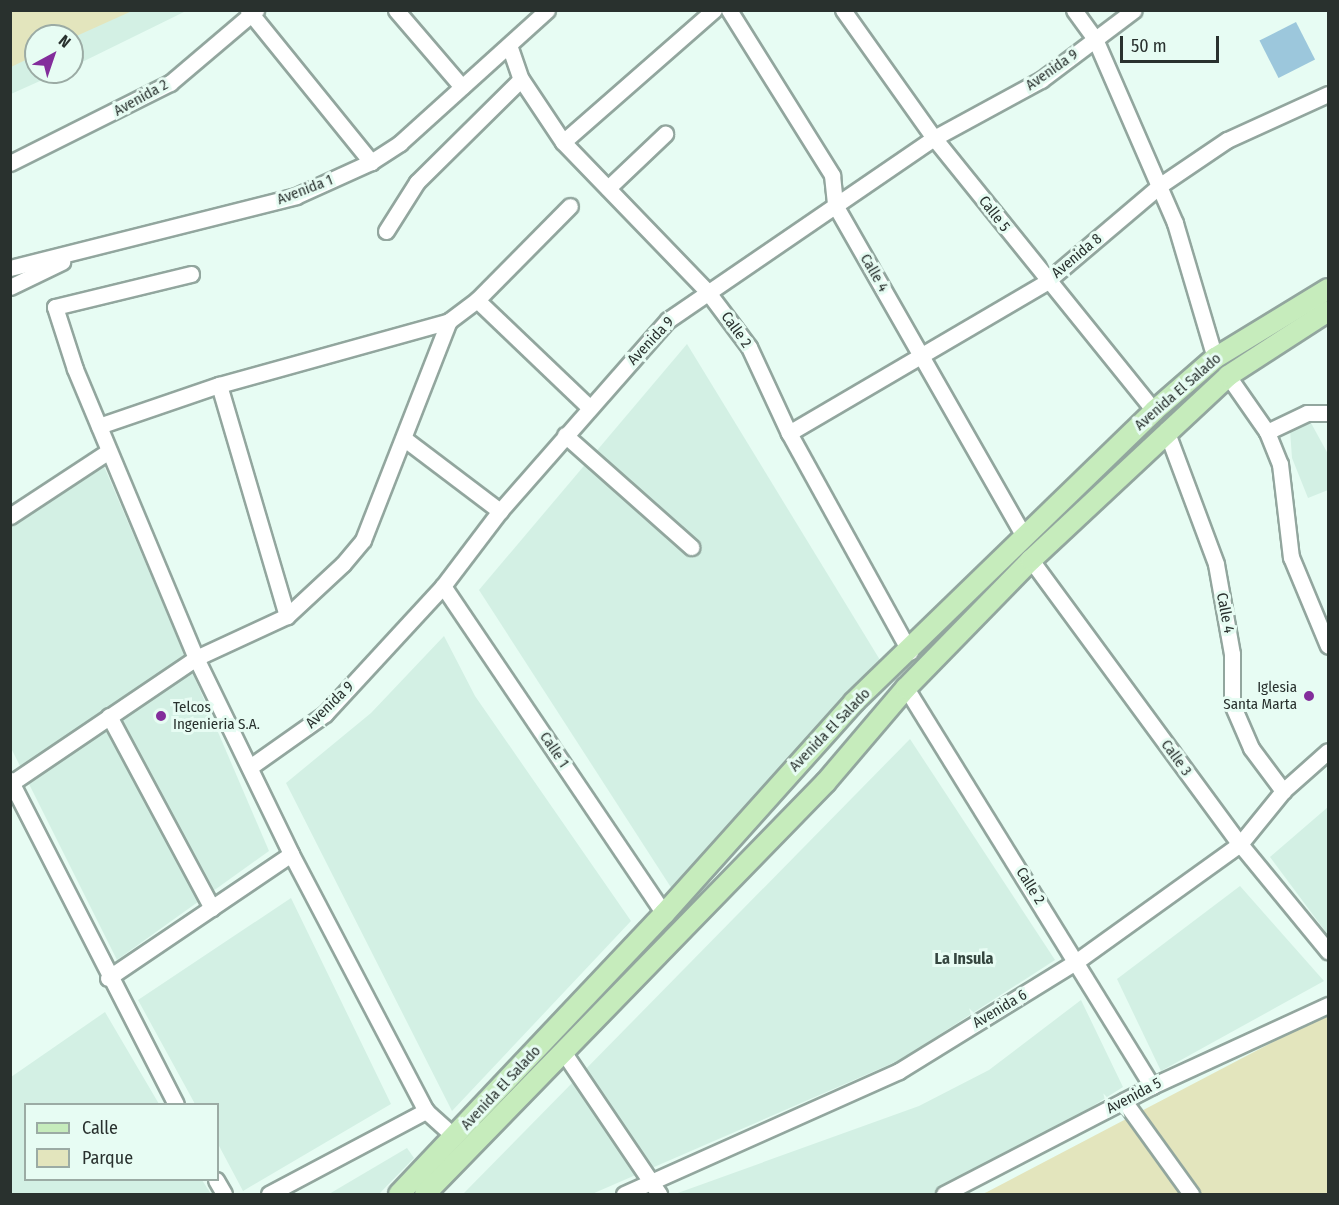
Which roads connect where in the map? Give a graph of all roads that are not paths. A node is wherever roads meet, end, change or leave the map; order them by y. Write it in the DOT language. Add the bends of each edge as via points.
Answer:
graph roads {
  1 [pos="396,10"];
  2 [pos="714,10"];
  3 [pos="729,10"];
  4 [pos="843,10"];
  5 [pos="1074,10"];
  6 [pos="1134,10"];
  7 [pos="252,12"];
  8 [pos="541,12"];
  9 [pos="1095,39"];
  10 [pos="509,45"];
  11 [pos="521,79"];
  12 [pos="462,87"];
  13 [pos="1329,94"];
  14 [pos="665,134"];
  15 [pos="934,138"];
  16 [pos="563,142"];
  17 [pos="371,162"];
  18 [pos="10,163"];
  19 [pos="1159,186"];
  20 [pos="608,188"];
  21 [pos="835,205"];
  22 [pos="570,206"];
  23 [pos="386,231"];
  24 [pos="82,252"];
  25 [pos="10,268"];
  26 [pos="191,274"];
  27 [pos="1046,282"];
  28 [pos="10,287"];
  29 [pos="1329,289"];
  30 [pos="707,291"];
  31 [pos="477,300"];
  32 [pos="1329,310"];
  33 [pos="449,321"];
  34 [pos="920,353"];
  35 [pos="1215,358"];
  36 [pos="1228,376"];
  37 [pos="219,385"];
  38 [pos="590,408"];
  39 [pos="1154,411"];
  40 [pos="1329,413"];
  41 [pos="99,426"];
  42 [pos="1166,430"];
  43 [pos="1266,432"];
  44 [pos="789,433"];
  45 [pos="565,435"];
  46 [pos="406,440"];
  47 [pos="109,451"];
  48 [pos="500,511"];
  49 [pos="10,516"];
  50 [pos="1024,537"];
  51 [pos="692,547"];
  52 [pos="1031,560"];
  53 [pos="443,586"];
  54 [pos="287,616"];
  55 [pos="1329,646"];
  56 [pos="910,652"];
  57 [pos="196,658"];
  58 [pos="906,688"];
  59 [pos="109,716"];
  60 [pos="1329,751"];
  61 [pos="250,767"];
  62 [pos="11,782"];
  63 [pos="1283,792"];
  64 [pos="1240,844"];
  65 [pos="291,854"];
  66 [pos="212,909"];
  67 [pos="664,914"];
  68 [pos="1329,951"];
  69 [pos="1077,961"];
  70 [pos="108,978"];
  71 [pos="1329,1005"];
  72 [pos="562,1050"];
  73 [pos="1152,1086"];
  74 [pos="1124,1101"];
  75 [pos="175,1103"];
  76 [pos="426,1111"];
  77 [pos="455,1137"];
  78 [pos="656,1187"];
  79 [pos="269,1194"];
  80 [pos="399,1194"];
  81 [pos="424,1194"];
  82 [pos="624,1194"];
  83 [pos="944,1194"];
  84 [pos="1191,1194"];
  1 -- 12 [label="street"];
  2 -- 16 [label="street"];
  3 -- 21 [label="street, Calle 4" via="832,175"];
  4 -- 15 [label="street, Calle 5"];
  5 -- 9 [label="street"];
  6 -- 9 [label="street, Avenida 9"];
  7 -- 17 [label="street"];
  7 -- 18 [label="street, Avenida 2" via="170,83"];
  8 -- 10 [label="street, Avenida 1"];
  9 -- 15 [label="street, Avenida 9" via="1041,80"];
  9 -- 19 [label="street"];
  10 -- 11 [label="street, Calle 2"];
  10 -- 12 [label="street, Avenida 1"];
  11 -- 16 [label="street, Calle 2"];
  11 -- 23 [label="street" via="417,182"];
  12 -- 17 [label="street, Avenida 1" via="400,143"];
  13 -- 19 [label="street, Avenida 8" via="1227,140"];
  14 -- 20 [label="street"];
  15 -- 21 [label="street, Avenida 9"];
  15 -- 27 [label="street, Calle 5"];
  16 -- 20 [label="street, Calle 2"];
  17 -- 24 [label="street, Avenida 1" via="297,196"];
  19 -- 27 [label="street, Avenida 8"];
  19 -- 35 [label="street"];
  20 -- 30 [label="street, Calle 2"];
  21 -- 30 [label="street, Avenida 9"];
  21 -- 34 [label="street, Calle 4"];
  22 -- 31 [label="street"];
  24 -- 25 [label="street, Avenida 1"];
  24 -- 28 [label="street"];
  26 -- 41 [label="street" via="55,307"];
  27 -- 34 [label="street, Avenida 8"];
  27 -- 39 [label="street, Calle 5"];
  29 -- 35 [label="main road, Avenida El Salado"];
  30 -- 38 [label="street, Avenida 9" via="668,320"];
  30 -- 44 [label="street, Calle 2" via="749,347"];
  31 -- 33 [label="street"];
  31 -- 38 [label="street"];
  32 -- 36 [label="main road, Avenida El Salado"];
  33 -- 37 [label="street"];
  33 -- 46 [label="street"];
  34 -- 44 [label="street, Avenida 8"];
  34 -- 50 [label="street, Calle 4"];
  35 -- 39 [label="main road, Avenida El Salado"];
  36 -- 42 [label="main road, Avenida El Salado"];
  36 -- 43 [label="street"];
  37 -- 41 [label="street"];
  37 -- 54 [label="street"];
  38 -- 45 [label="street, Avenida 9"];
  39 -- 50 [label="main road, Avenida El Salado"];
  40 -- 43 [label="street" via="1307,413"];
  41 -- 47 [label="street"];
  42 -- 52 [label="main road, Avenida El Salado"];
  42 -- 63 [label="street, Calle 4" via="1216,564 1232,654 1232,704 1251,748"];
  43 -- 55 [label="street" via="1280,464 1291,557"];
  44 -- 56 [label="street, Calle 2"];
  45 -- 48 [label="street, Avenida 9"];
  45 -- 51 [label="street"];
  46 -- 48 [label="street"];
  46 -- 54 [label="street" via="363,540"];
  47 -- 49 [label="street"];
  47 -- 57 [label="street"];
  48 -- 53 [label="street, Avenida 9"];
  50 -- 56 [label="main road, Avenida El Salado"];
  52 -- 58 [label="main road, Avenida El Salado"];
  52 -- 64 [label="street, Calle 3"];
  53 -- 61 [label="street, Avenida 9" via="325,714"];
  53 -- 67 [label="street, Calle 1"];
  54 -- 57 [label="street"];
  56 -- 67 [label="main road, Avenida El Salado" via="820,736"];
  57 -- 59 [label="street"];
  57 -- 61 [label="street"];
  58 -- 69 [label="street, Calle 2"];
  58 -- 72 [label="main road, Avenida El Salado" via="837,770"];
  59 -- 62 [label="street"];
  59 -- 66 [label="street"];
  60 -- 63 [label="street, Avenida 6"];
  61 -- 65 [label="street"];
  62 -- 70 [label="street"];
  63 -- 64 [label="street, Avenida 6"];
  64 -- 68 [label="street, Calle 3"];
  64 -- 69 [label="street, Avenida 6"];
  65 -- 66 [label="street"];
  65 -- 76 [label="street"];
  66 -- 70 [label="street"];
  67 -- 77 [label="main road, Avenida El Salado"];
  69 -- 73 [label="street, Calle 2"];
  69 -- 78 [label="street, Avenida 6" via="898,1071"];
  70 -- 75 [label="street"];
  71 -- 73 [label="street, Avenida 5"];
  72 -- 78 [label="street"];
  72 -- 81 [label="main road, Avenida El Salado"];
  73 -- 74 [label="street, Avenida 5"];
  74 -- 83 [label="street, Avenida 5"];
  74 -- 84 [label="street"];
  76 -- 77 [label="street"];
  76 -- 79 [label="street"];
  77 -- 80 [label="main road, Avenida El Salado"];
  78 -- 82 [label="street, Avenida 6"];
}
